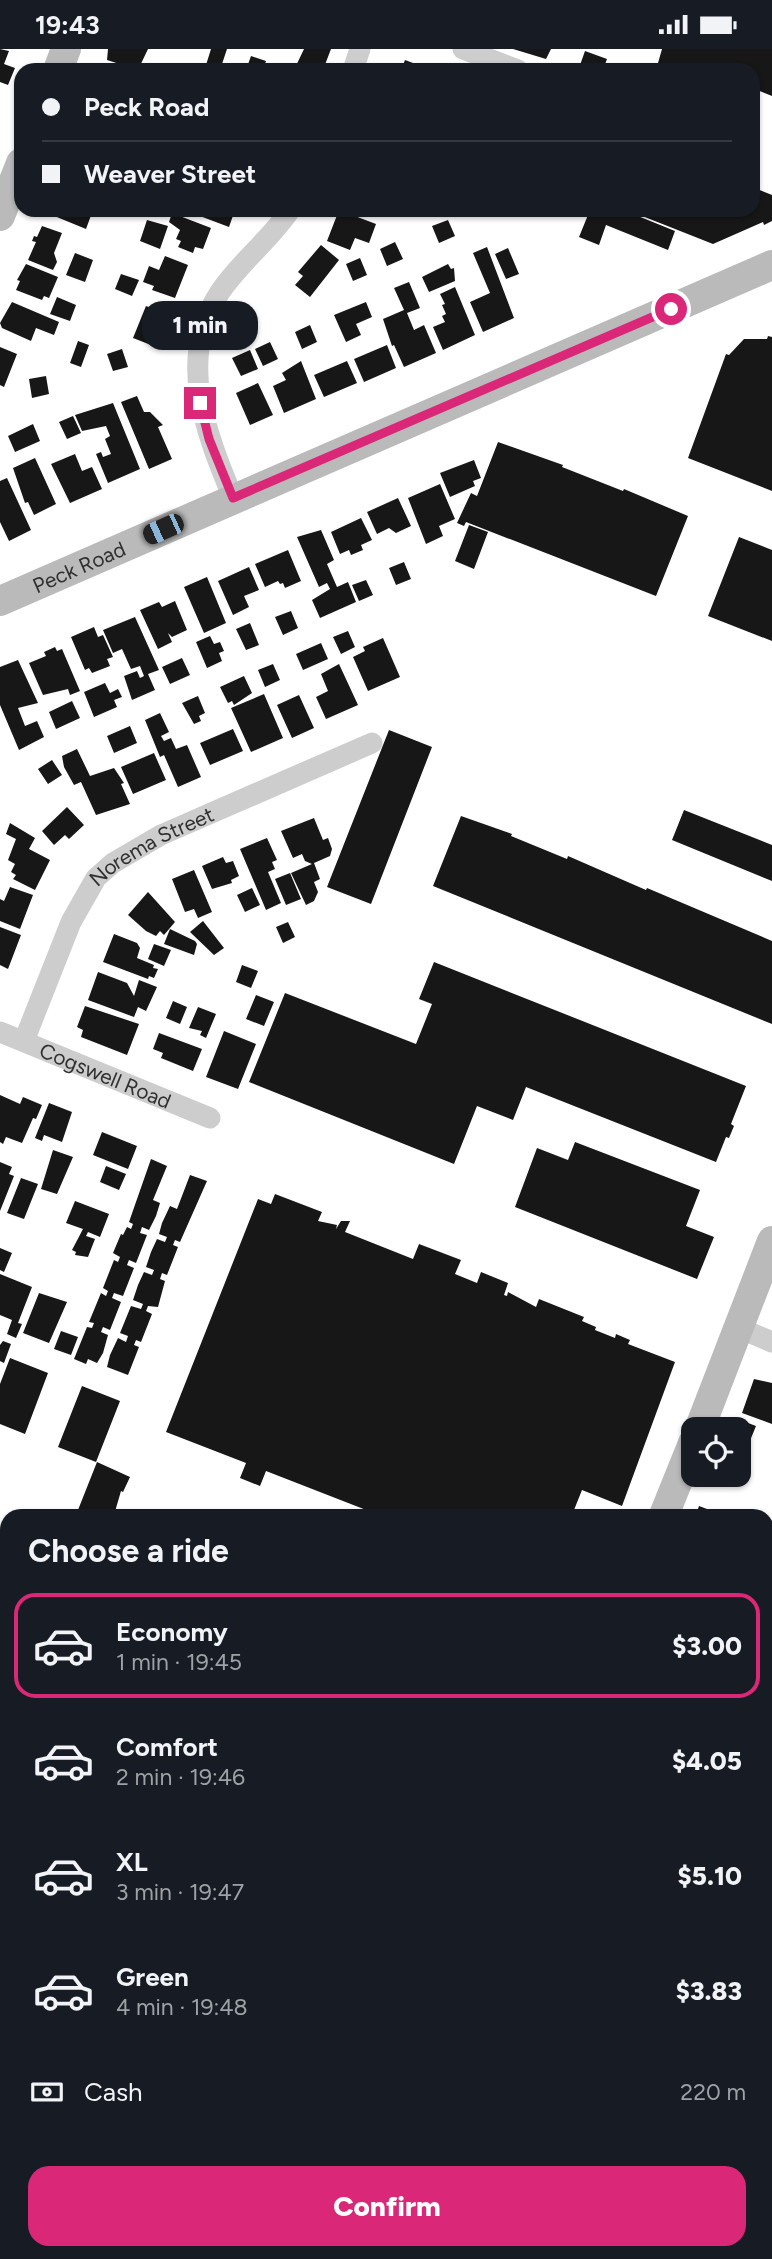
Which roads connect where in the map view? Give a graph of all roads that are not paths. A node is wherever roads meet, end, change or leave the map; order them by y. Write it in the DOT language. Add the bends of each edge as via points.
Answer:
graph roads {
  1 [pos="463,49"];
  2 [pos="500,63"];
  3 [pos="14,181"];
  4 [pos="0,216"];
  5 [pos="284,217"];
  6 [pos="772,265"];
  7 [pos="233,498"];
  8 [pos="0,601"];
  9 [pos="372,743"];
  10 [pos="0,1032"];
  11 [pos="24,1041"];
  12 [pos="210,1118"];
  13 [pos="772,1241"];
  14 [pos="739,1328"];
  15 [pos="772,1342"];
  16 [pos="703,1417"];
  17 [pos="681,1473"];
  18 [pos="666,1509"];
  1 -- 2 [label="street"];
  3 -- 4 [label="main road"];
  5 -- 7 [label="street" via="219,293 199,354 196,379 200,403"];
  6 -- 7 [label="main road, Peck Road"];
  7 -- 8 [label="main road, Peck Road"];
  9 -- 11 [label="street, Norema Street" via="161,835 105,870 71,922"];
  10 -- 11 [label="street, Cogswell Road"];
  11 -- 12 [label="street, Cogswell Road"];
  13 -- 14 [label="main road"];
  14 -- 15 [label="street"];
  14 -- 16 [label="main road"];
  17 -- 18 [label="main road"];
}
